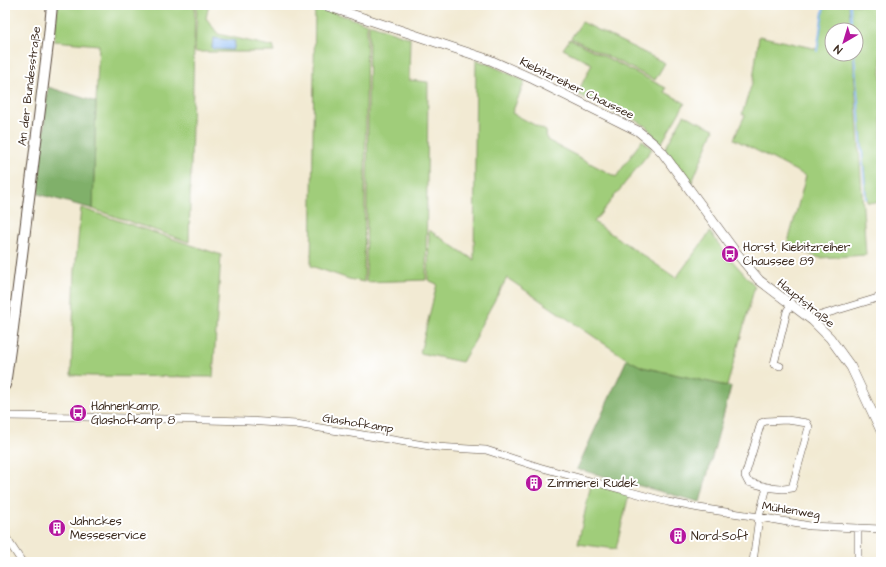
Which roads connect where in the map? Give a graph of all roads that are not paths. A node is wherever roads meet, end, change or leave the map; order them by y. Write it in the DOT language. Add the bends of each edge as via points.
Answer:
graph roads {
  1 [pos="52,5"];
  2 [pos="324,5"];
  3 [pos="759,280"];
  4 [pos="881,297"];
  5 [pos="791,304"];
  6 [pos="813,321"];
  7 [pos="780,366"];
  8 [pos="5,385"];
  9 [pos="5,416"];
  10 [pos="881,431"];
  11 [pos="768,487"];
  12 [pos="699,508"];
  13 [pos="759,517"];
  14 [pos="858,528"];
  15 [pos="881,529"];
  16 [pos="5,536"];
  17 [pos="22,562"];
  18 [pos="754,562"];
  19 [pos="858,562"];
  1 -- 8 [label="main road, An der Bundesstraße"];
  2 -- 3 [label="street, Kiebitzreiher Chaussee" via="490,60 638,131 662,152"];
  3 -- 5 [label="street, Hauptstraße"];
  4 -- 6 [label="street" via="818,316"];
  5 -- 6 [label="street, Hauptstraße"];
  5 -- 7 [label="street" via="774,364"];
  6 -- 10 [label="street, Hauptstraße" via="830,338 851,367"];
  9 -- 12 [label="street, Glashofkamp" via="247,420 296,424 436,447 486,450 554,471"];
  11 -- 11 [label="street" via="748,482 745,476 761,423 787,420 807,423 809,427 792,488"];
  11 -- 13 [label="street"];
  12 -- 13 [label="street, Mühlenweg"];
  13 -- 14 [label="street, Mühlenweg" via="810,526"];
  13 -- 18 [label="street"];
  14 -- 15 [label="street, Mühlenweg"];
  14 -- 19 [label="street"];
  16 -- 17 [label="street"];
}
